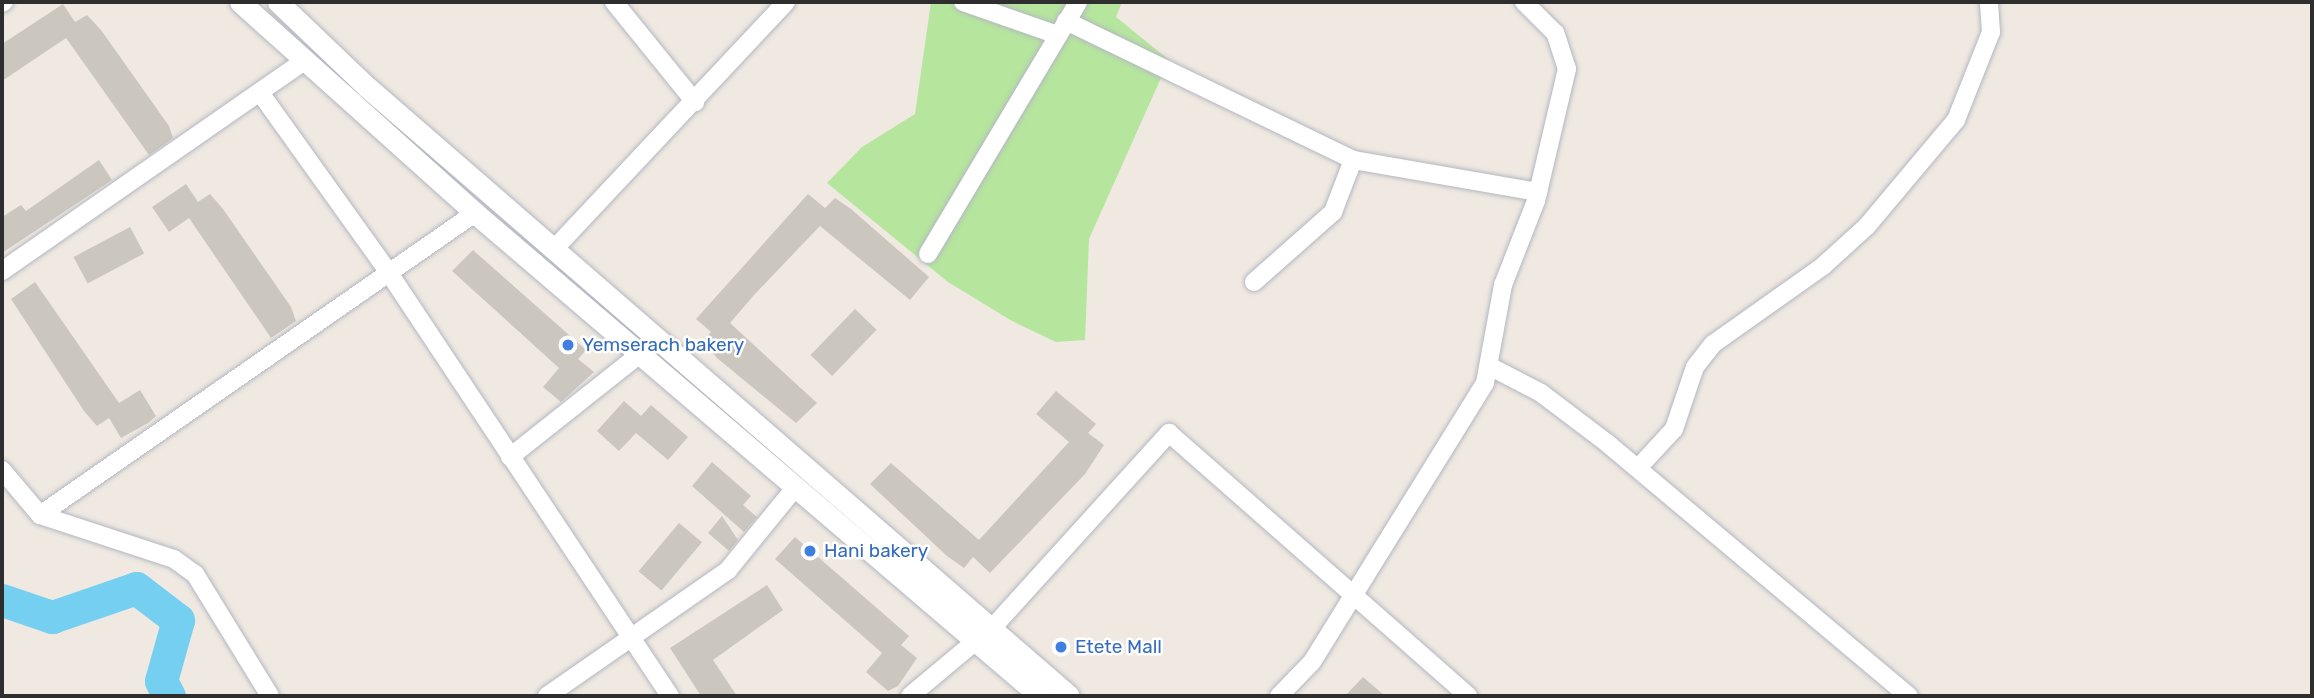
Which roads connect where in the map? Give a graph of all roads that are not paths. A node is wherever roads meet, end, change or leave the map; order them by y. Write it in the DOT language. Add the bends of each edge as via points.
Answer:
graph roads {
  1 [pos="240,2"];
  2 [pos="278,2"];
  3 [pos="614,2"];
  4 [pos="786,2"];
  5 [pos="963,2"];
  6 [pos="1078,2"];
  7 [pos="1524,2"];
  8 [pos="1989,2"];
  9 [pos="1062,28"];
  10 [pos="302,63"];
  11 [pos="261,94"];
  12 [pos="695,102"];
  13 [pos="1353,160"];
  14 [pos="1538,192"];
  15 [pos="475,213"];
  16 [pos="556,247"];
  17 [pos="928,254"];
  18 [pos="2,271"];
  19 [pos="389,273"];
  20 [pos="1254,282"];
  21 [pos="604,290"];
  22 [pos="588,306"];
  23 [pos="641,353"];
  24 [pos="1491,368"];
  25 [pos="510,457"];
  26 [pos="1637,468"];
  27 [pos="2,470"];
  28 [pos="794,489"];
  29 [pos="40,515"];
  30 [pos="1352,593"];
  31 [pos="994,626"];
  32 [pos="630,639"];
  33 [pos="977,640"];
  34 [pos="270,696"];
  35 [pos="547,696"];
  36 [pos="670,696"];
  37 [pos="910,696"];
  38 [pos="1040,696"];
  39 [pos="1069,696"];
  40 [pos="1279,696"];
  41 [pos="1468,696"];
  42 [pos="1909,696"];
  1 -- 10 [label="street"];
  2 -- 16 [label="street"];
  3 -- 12 [label="street"];
  4 -- 12 [label="street"];
  5 -- 9 [label="street"];
  6 -- 9 [label="street"];
  7 -- 14 [label="street" via="1555,33 1567,69"];
  8 -- 26 [label="street" via="1990,32 1956,120 1906,186 1841,250 1713,344 1695,367 1674,429"];
  9 -- 13 [label="street"];
  9 -- 17 [label="street"];
  10 -- 11 [label="street"];
  10 -- 15 [label="street"];
  11 -- 18 [label="street"];
  11 -- 19 [label="street"];
  12 -- 16 [label="street"];
  13 -- 14 [label="street"];
  13 -- 20 [label="street" via="1333,212"];
  14 -- 24 [label="street" via="1503,285"];
  15 -- 19 [label="street"];
  15 -- 22 [label="street"];
  16 -- 21 [label="street"];
  19 -- 25 [label="street"];
  19 -- 29 [label="street"];
  21 -- 22 [label="street"];
  21 -- 31 [label="street"];
  22 -- 23 [label="street"];
  23 -- 25 [label="street"];
  23 -- 28 [label="street"];
  24 -- 26 [label="street" via="1541,393"];
  24 -- 30 [label="street"];
  25 -- 32 [label="street"];
  26 -- 42 [label="street"];
  27 -- 29 [label="street"];
  28 -- 32 [label="street" via="728,570"];
  28 -- 33 [label="street"];
  29 -- 34 [label="street" via="174,559 195,574"];
  30 -- 31 [label="street" via="1169,433"];
  30 -- 40 [label="street" via="1312,662"];
  30 -- 41 [label="street"];
  31 -- 39 [label="street"];
  32 -- 35 [label="street"];
  32 -- 36 [label="street"];
  33 -- 37 [label="street"];
  33 -- 38 [label="street"];
}
